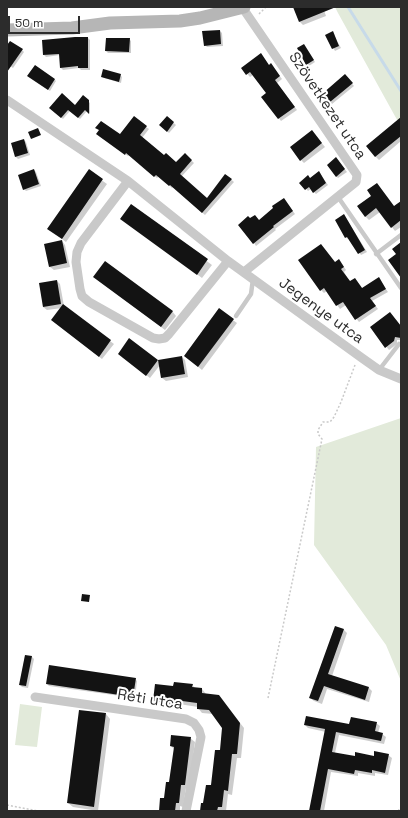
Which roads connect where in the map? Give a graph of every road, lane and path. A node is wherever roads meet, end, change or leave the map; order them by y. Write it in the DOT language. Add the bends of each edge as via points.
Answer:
graph roads {
  1 [pos="243,7"];
  2 [pos="7,30"];
  3 [pos="7,100"];
  4 [pos="128,182"];
  5 [pos="338,198"];
  6 [pos="401,235"];
  7 [pos="376,254"];
  8 [pos="228,260"];
  9 [pos="244,272"];
  10 [pos="253,279"];
  11 [pos="401,288"];
  12 [pos="236,316"];
  13 [pos="399,344"];
  14 [pos="356,353"];
  15 [pos="379,370"];
  16 [pos="401,378"];
  17 [pos="35,697"];
  18 [pos="268,698"];
  19 [pos="7,805"];
  20 [pos="401,807"];
  21 [pos="38,811"];
  22 [pos="186,811"];
  23 [pos="398,811"];
  1 -- 2 [label="street" via="180,21"];
  1 -- 5 [label="street, Szövetkezet utca" via="357,175 356,182"];
  3 -- 4 [label="street, Jegenye utca"];
  4 -- 8 [label="street, Jegenye utca"];
  4 -- 8 [label="street" via="81,243 77,252 80,289 82,296 89,302 159,340 169,334"];
  5 -- 7 [label="lane"];
  5 -- 9 [label="street, Szövetkezet utca"];
  6 -- 7 [label="lane"];
  7 -- 11 [label="lane"];
  8 -- 9 [label="street, Jegenye utca"];
  9 -- 10 [label="street, Jegenye utca"];
  10 -- 12 [label="lane" via="251,294"];
  10 -- 14 [label="street, Jegenye utca"];
  13 -- 15 [label="lane"];
  14 -- 15 [label="street, Jegenye utca"];
  14 -- 18 [label="path" via="355,365 336,412 330,422 323,422 318,430 322,439"];
  15 -- 16 [label="street, Jegenye utca"];
  17 -- 22 [label="street, Réti utca" via="186,719 194,723 200,730 201,737"];
  19 -- 21 [label="path"];
  20 -- 23 [label="path"];
}
